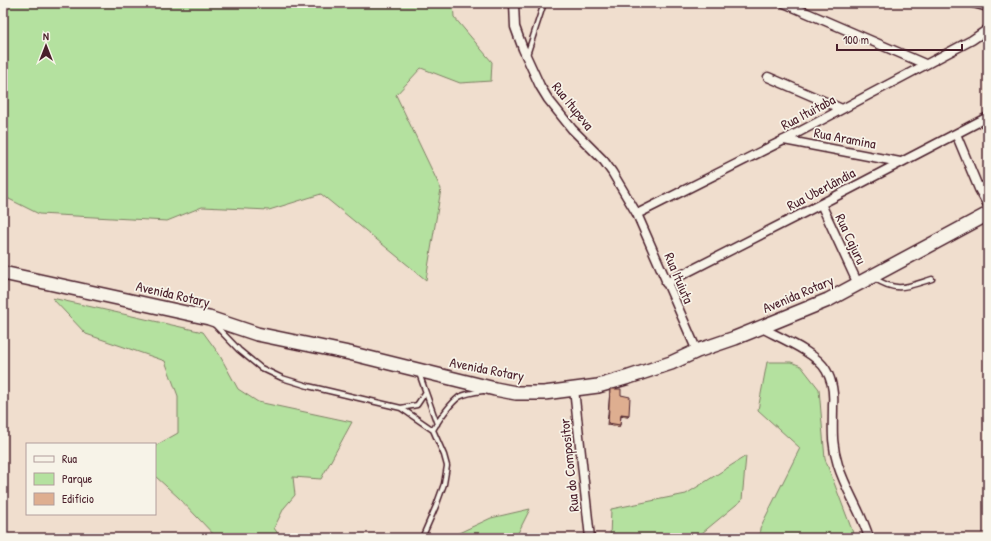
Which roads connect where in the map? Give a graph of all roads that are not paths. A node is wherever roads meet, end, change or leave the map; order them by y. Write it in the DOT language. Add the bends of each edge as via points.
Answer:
graph roads {
  1 [pos="514,3"];
  2 [pos="544,3"];
  3 [pos="784,3"];
  4 [pos="973,3"];
  5 [pos="988,7"];
  6 [pos="988,29"];
  7 [pos="527,57"];
  8 [pos="926,64"];
  9 [pos="768,77"];
  10 [pos="842,109"];
  11 [pos="988,117"];
  12 [pos="956,134"];
  13 [pos="784,140"];
  14 [pos="900,162"];
  15 [pos="988,184"];
  16 [pos="979,189"];
  17 [pos="821,204"];
  18 [pos="988,205"];
  19 [pos="637,214"];
  20 [pos="988,214"];
  21 [pos="3,273"];
  22 [pos="872,277"];
  23 [pos="932,280"];
  24 [pos="666,283"];
  25 [pos="858,284"];
  26 [pos="209,318"];
  27 [pos="760,327"];
  28 [pos="697,351"];
  29 [pos="418,371"];
  30 [pos="495,389"];
  31 [pos="574,389"];
  32 [pos="425,393"];
  33 [pos="401,408"];
  34 [pos="437,424"];
  35 [pos="433,430"];
  36 [pos="422,538"];
  37 [pos="590,538"];
  38 [pos="870,538"];
  1 -- 7 [label="street, Rua Itupeva" via="515,27"];
  2 -- 7 [label="lane"];
  3 -- 8 [label="street"];
  4 -- 5 [label="street"];
  6 -- 8 [label="street, Rua Ituitaba"];
  7 -- 19 [label="street, Rua Itupeva" via="548,99 572,129 604,161"];
  8 -- 10 [label="street, Rua Ituitaba"];
  9 -- 10 [label="street"];
  10 -- 13 [label="street, Rua Ituitaba"];
  11 -- 12 [label="street, Rua Uberlândia"];
  12 -- 14 [label="street, Rua Uberlândia"];
  12 -- 16 [label="street"];
  13 -- 14 [label="street, Rua Aramina"];
  13 -- 19 [label="street, Rua Ituitaba"];
  14 -- 17 [label="street, Rua Uberlândia"];
  15 -- 16 [label="street"];
  16 -- 18 [label="street"];
  17 -- 24 [label="street, Rua Uberlândia"];
  17 -- 25 [label="street, Rua Cajuru"];
  19 -- 24 [label="street, Rua Ituiuta"];
  20 -- 22 [label="main road, Avenida Rotary"];
  21 -- 26 [label="main road, Avenida Rotary"];
  22 -- 23 [label="lane" via="885,286 894,288"];
  22 -- 25 [label="main road, Avenida Rotary"];
  24 -- 28 [label="street, Rua Ituiuta"];
  25 -- 27 [label="main road, Avenida Rotary" via="810,308"];
  26 -- 29 [label="main road, Avenida Rotary" via="257,334"];
  26 -- 33 [label="lane" via="239,350 261,368 282,378"];
  27 -- 28 [label="main road, Avenida Rotary"];
  27 -- 38 [label="street" via="811,354 826,369 833,394 832,438 838,466"];
  28 -- 31 [label="main road, Avenida Rotary" via="630,378"];
  29 -- 30 [label="main road, Avenida Rotary"];
  29 -- 32 [label="lane"];
  30 -- 31 [label="main road, Avenida Rotary" via="516,393 544,393"];
  30 -- 34 [label="lane" via="468,393 459,398"];
  31 -- 37 [label="street, Rua do Compositor"];
  32 -- 33 [label="lane" via="417,405"];
  32 -- 34 [label="lane"];
  33 -- 35 [label="lane"];
  34 -- 35 [label="lane"];
  35 -- 36 [label="lane" via="447,466 444,484"];
}
